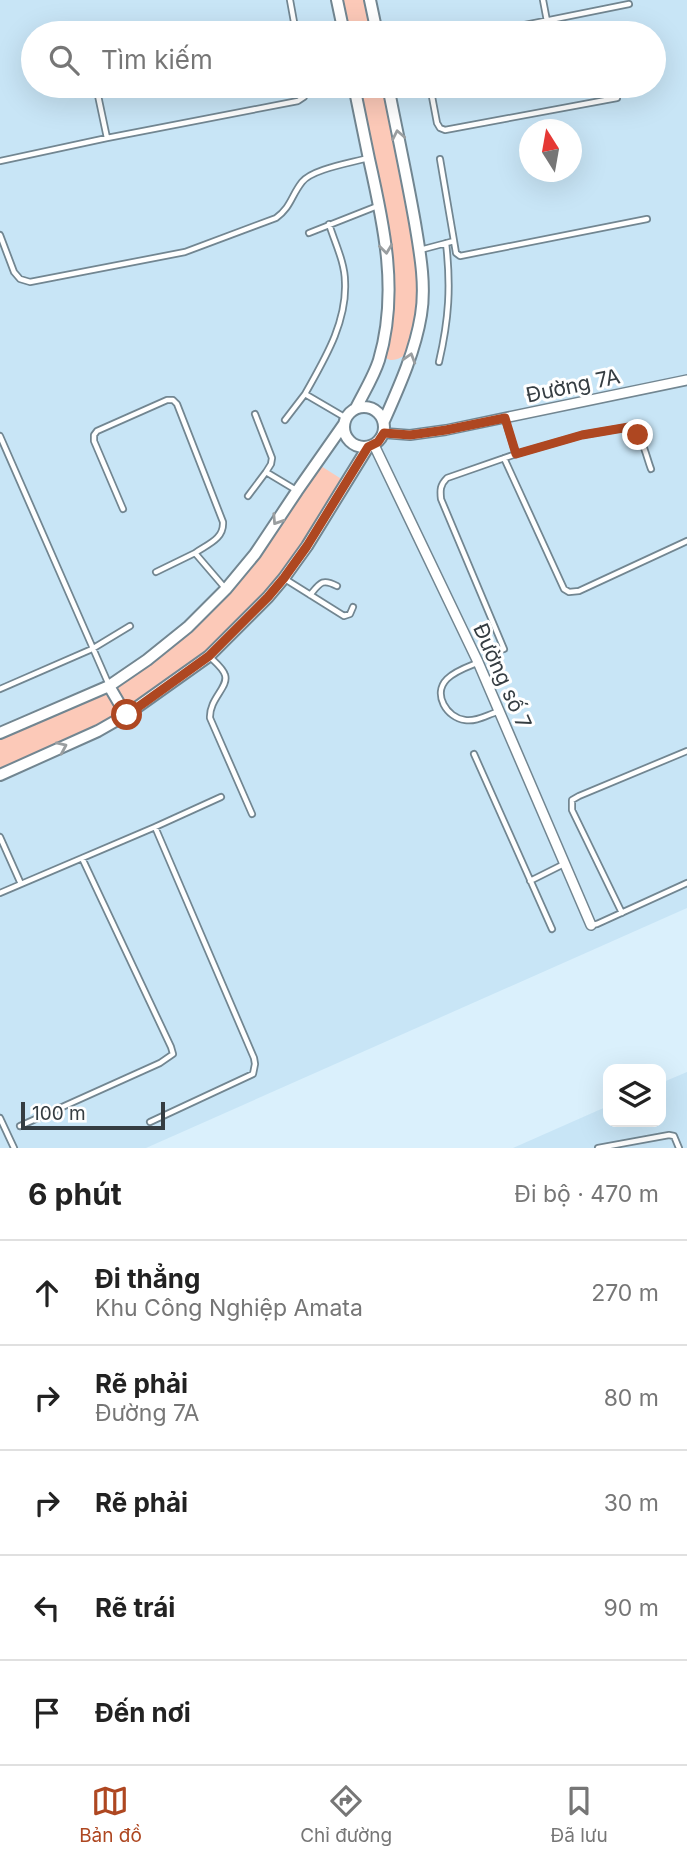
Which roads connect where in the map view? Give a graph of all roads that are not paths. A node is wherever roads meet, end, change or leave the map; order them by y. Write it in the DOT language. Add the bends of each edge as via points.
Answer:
graph roads {
  1 [pos="290,0"];
  2 [pos="337,0"];
  3 [pos="370,0"];
  4 [pos="543,0"];
  5 [pos="629,4"];
  6 [pos="294,21"];
  7 [pos="341,21"];
  8 [pos="374,21"];
  9 [pos="547,21"];
  10 [pos="99,98"];
  11 [pos="302,98"];
  12 [pos="356,98"];
  13 [pos="390,98"];
  14 [pos="432,98"];
  15 [pos="617,98"];
  16 [pos="107,138"];
  17 [pos="369,158"];
  18 [pos="440,159"];
  19 [pos="0,161"];
  20 [pos="380,205"];
  21 [pos="648,219"];
  22 [pos="330,224"];
  23 [pos="309,233"];
  24 [pos="0,235"];
  25 [pos="454,241"];
  26 [pos="446,243"];
  27 [pos="419,251"];
  28 [pos="439,362"];
  29 [pos="687,380"];
  30 [pos="305,394"];
  31 [pos="356,408"];
  32 [pos="255,414"];
  33 [pos="505,418"];
  34 [pos="285,420"];
  35 [pos="345,421"];
  36 [pos="384,427"];
  37 [pos="0,436"];
  38 [pos="371,446"];
  39 [pos="516,454"];
  40 [pos="9,457"];
  41 [pos="504,458"];
  42 [pos="0,461"];
  43 [pos="651,469"];
  44 [pos="266,472"];
  45 [pos="297,491"];
  46 [pos="248,496"];
  47 [pos="123,509"];
  48 [pos="687,541"];
  49 [pos="195,552"];
  50 [pos="156,572"];
  51 [pos="284,578"];
  52 [pos="337,586"];
  53 [pos="226,589"];
  54 [pos="310,595"];
  55 [pos="353,607"];
  56 [pos="130,626"];
  57 [pos="92,649"];
  58 [pos="504,649"];
  59 [pos="209,656"];
  60 [pos="478,662"];
  61 [pos="109,686"];
  62 [pos="0,690"];
  63 [pos="499,711"];
  64 [pos="127,715"];
  65 [pos="0,733"];
  66 [pos="687,751"];
  67 [pos="474,754"];
  68 [pos="0,775"];
  69 [pos="221,797"];
  70 [pos="252,814"];
  71 [pos="155,827"];
  72 [pos="0,837"];
  73 [pos="82,858"];
  74 [pos="565,864"];
  75 [pos="530,881"];
  76 [pos="687,883"];
  77 [pos="21,884"];
  78 [pos="0,892"];
  79 [pos="622,913"];
  80 [pos="592,925"];
  81 [pos="552,929"];
  82 [pos="0,1118"];
  83 [pos="150,1122"];
  84 [pos="20,1126"];
  85 [pos="13,1148"];
  86 [pos="598,1148"];
  87 [pos="679,1148"];
  1 -- 6 [label="lane"];
  2 -- 7 [label="street"];
  3 -- 8 [label="street"];
  4 -- 9 [label="lane"];
  5 -- 9 [label="lane"];
  10 -- 16 [label="lane"];
  11 -- 16 [label="lane"];
  12 -- 17 [label="street"];
  27 -- 13 [label="street, one-way"];
  14 -- 15 [label="lane" via="437,123 445,130"];
  16 -- 19 [label="lane"];
  17 -- 20 [label="street"];
  17 -- 24 [label="lane" via="310,174 287,210 276,218 185,252 30,282 14,272"];
  18 -- 25 [label="lane"];
  20 -- 22 [label="lane"];
  20 -- 31 [label="street, one-way" via="390,280 387,323 379,361"];
  21 -- 25 [label="lane" via="460,256"];
  22 -- 23 [label="lane"];
  22 -- 30 [label="lane" via="344,268 344,302 324,361"];
  25 -- 26 [label="lane"];
  26 -- 27 [label="lane"];
  26 -- 28 [label="lane" via="449,304"];
  36 -- 27 [label="street, one-way" via="422,312"];
  29 -- 33 [label="street, Đường 7A"];
  30 -- 34 [label="lane"];
  30 -- 35 [label="lane"];
  31 -- 35 [label="street"];
  31 -- 36 [label="street" via="375,409"];
  32 -- 44 [label="lane" via="272,458"];
  33 -- 36 [label="street, Đường 7A" via="410,435"];
  33 -- 39 [label="lane"];
  35 -- 38 [label="street" via="344,433 350,441"];
  35 -- 45 [label="street"];
  36 -- 38 [label="street" via="382,437"];
  37 -- 40 [label="lane"];
  38 -- 51 [label="street"];
  38 -- 60 [label="street, Đường số 7"];
  39 -- 41 [label="lane"];
  39 -- 43 [label="lane" via="629,427 638,435"];
  40 -- 42 [label="lane"];
  40 -- 57 [label="lane"];
  41 -- 48 [label="lane" via="569,592"];
  41 -- 58 [label="lane" via="447,478 440,491"];
  44 -- 45 [label="lane"];
  44 -- 46 [label="lane"];
  45 -- 53 [label="street, one-way"];
  47 -- 49 [label="lane" via="94,435 173,400 223,522 219,538"];
  49 -- 50 [label="lane"];
  49 -- 53 [label="lane"];
  51 -- 54 [label="lane"];
  51 -- 59 [label="street"];
  52 -- 54 [label="lane" via="324,582"];
  53 -- 61 [label="street" via="188,627"];
  54 -- 55 [label="lane" via="344,616"];
  56 -- 57 [label="lane"];
  57 -- 61 [label="lane"];
  57 -- 62 [label="lane"];
  59 -- 64 [label="street"];
  59 -- 70 [label="lane" via="226,678 212,702 210,718"];
  60 -- 63 [label="street, Đường số 7"];
  60 -- 63 [label="lane" via="445,680 442,700 452,716 462,720 473,721"];
  61 -- 64 [label="street"];
  61 -- 65 [label="street"];
  63 -- 74 [label="street, Đường số 7"];
  68 -- 64 [label="street, one-way"];
  66 -- 79 [label="lane" via="572,800 572,810"];
  67 -- 75 [label="lane"];
  69 -- 71 [label="lane"];
  71 -- 73 [label="lane"];
  71 -- 83 [label="lane" via="256,1064 253,1074"];
  72 -- 77 [label="lane"];
  73 -- 77 [label="lane"];
  73 -- 84 [label="lane" via="173,1054"];
  74 -- 75 [label="lane"];
  74 -- 80 [label="street, Đường số 7"];
  75 -- 81 [label="lane"];
  76 -- 79 [label="lane"];
  77 -- 78 [label="lane"];
  79 -- 80 [label="lane"];
  82 -- 85 [label="lane"];
  86 -- 87 [label="lane" via="669,1135"];
}
